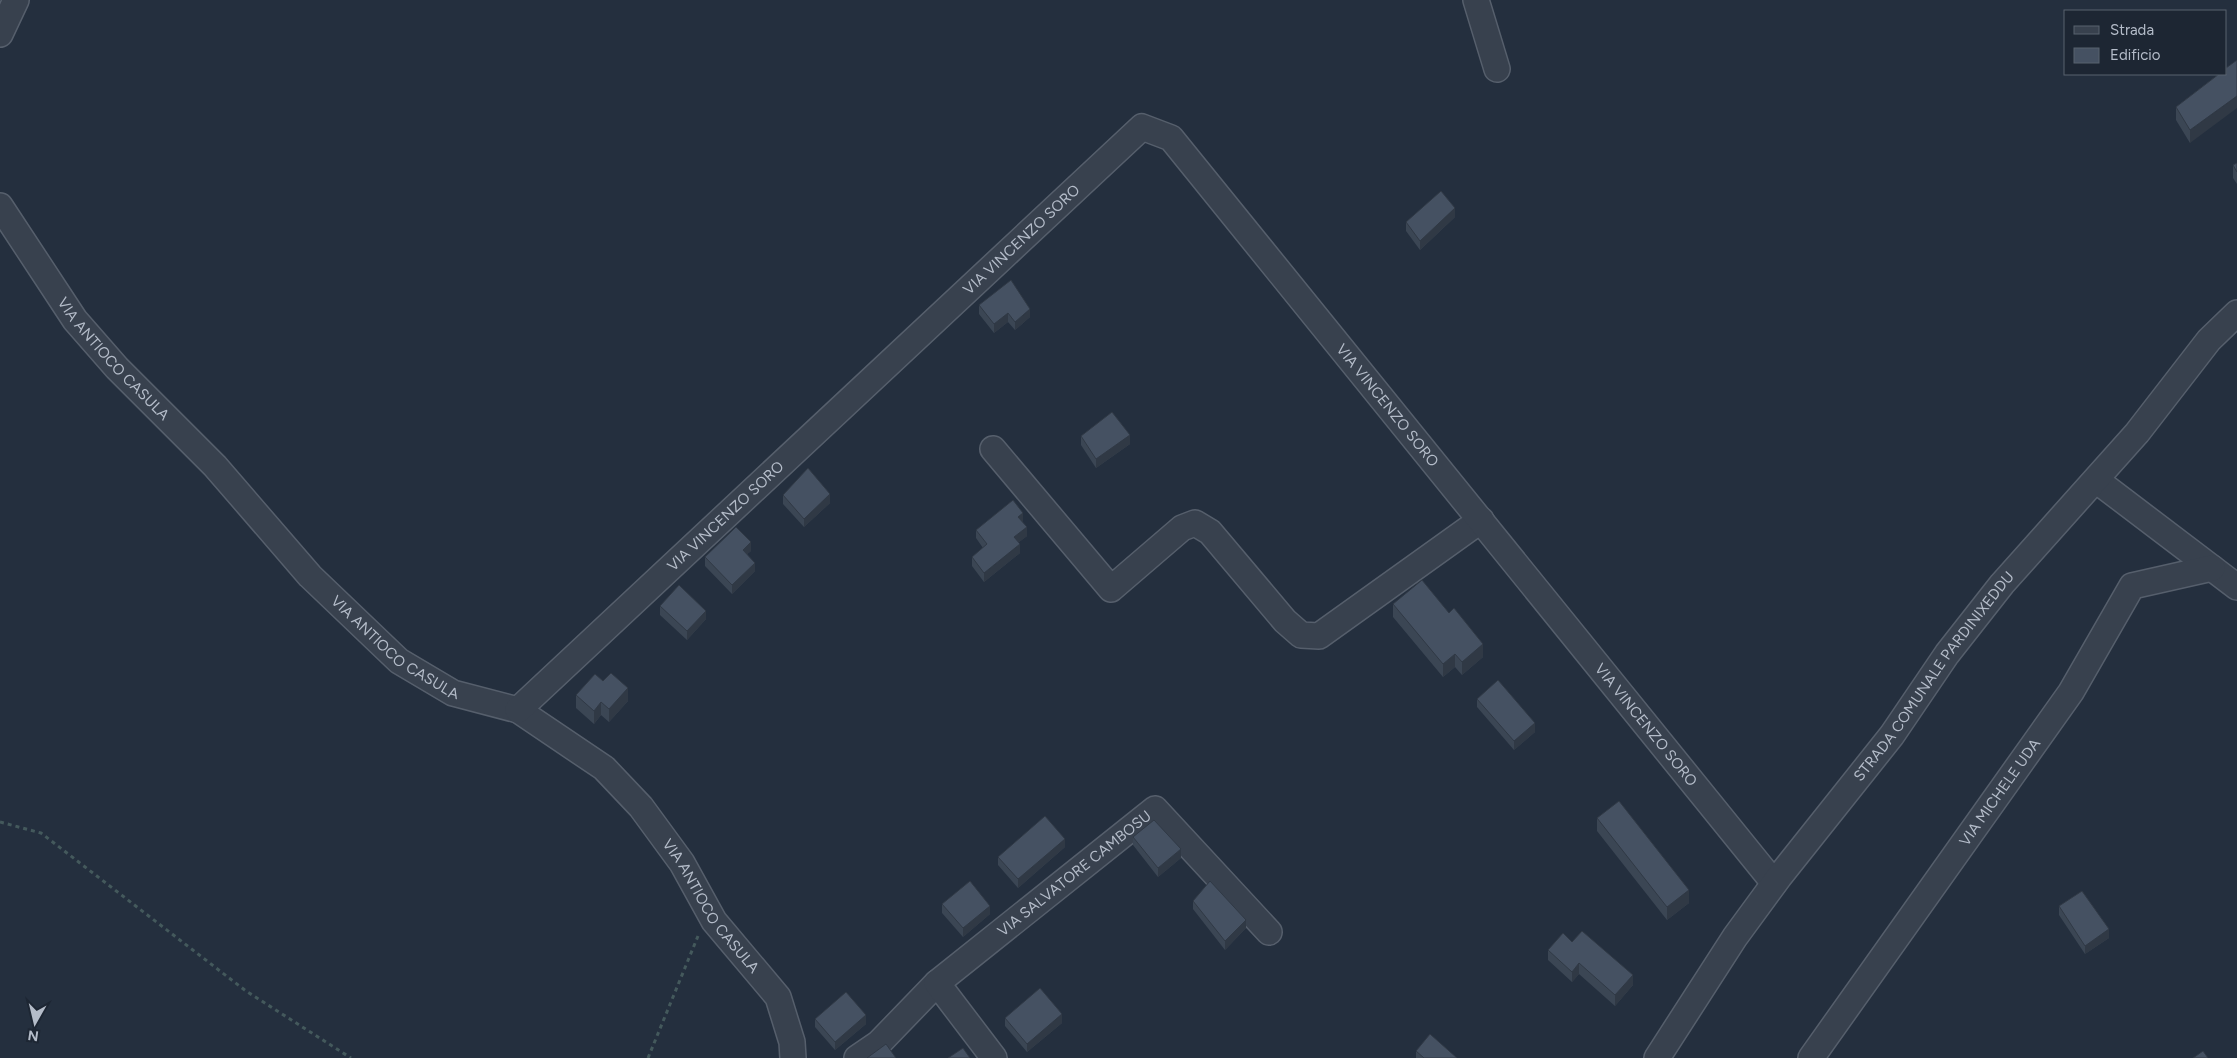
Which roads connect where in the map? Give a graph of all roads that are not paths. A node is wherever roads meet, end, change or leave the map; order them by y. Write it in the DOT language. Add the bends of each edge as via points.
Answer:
graph roads {
  1 [pos="16,0"];
  2 [pos="1476,0"];
  3 [pos="0,34"];
  4 [pos="1497,69"];
  5 [pos="0,206"];
  6 [pos="2237,314"];
  7 [pos="993,449"];
  8 [pos="2096,480"];
  9 [pos="1481,520"];
  10 [pos="2212,568"];
  11 [pos="2237,587"];
  12 [pos="518,710"];
  13 [pos="1774,883"];
  14 [pos="1269,932"];
  15 [pos="937,983"];
  16 [pos="792,1058"];
  17 [pos="857,1058"];
  18 [pos="994,1058"];
  19 [pos="1657,1058"];
  20 [pos="1811,1058"];
  1 -- 3 [label="street"];
  2 -- 4 [label="street"];
  5 -- 12 [label="street, VIA ANTIOCO CASULA" via="75,320 117,368 215,466 317,583 399,662 453,693"];
  6 -- 8 [label="street, STRADA COMUNALE PARDINIXEDDU" via="2209,340"];
  7 -- 9 [label="street" via="1111,589 1182,528 1195,523 1210,532 1285,621 1302,635 1319,636"];
  8 -- 10 [label="street"];
  8 -- 13 [label="street, STRADA COMUNALE PARDINIXEDDU" via="2002,584 1947,654 1892,735"];
  9 -- 12 [label="street, VIA VINCENZO SORO" via="1170,138 1142,128"];
  9 -- 13 [label="street, VIA VINCENZO SORO"];
  10 -- 11 [label="street"];
  10 -- 20 [label="street, VIA MICHELE UDA" via="2132,586 2070,692"];
  12 -- 16 [label="street, VIA ANTIOCO CASULA" via="604,768 642,806 682,863 714,921 778,997 792,1042"];
  13 -- 19 [label="street, STRADA COMUNALE PARDINIXEDDU"];
  14 -- 15 [label="street, VIA SALVATORE CAMBOSU" via="1155,810"];
  15 -- 17 [label="street" via="879,1043"];
  15 -- 18 [label="street"];
}
